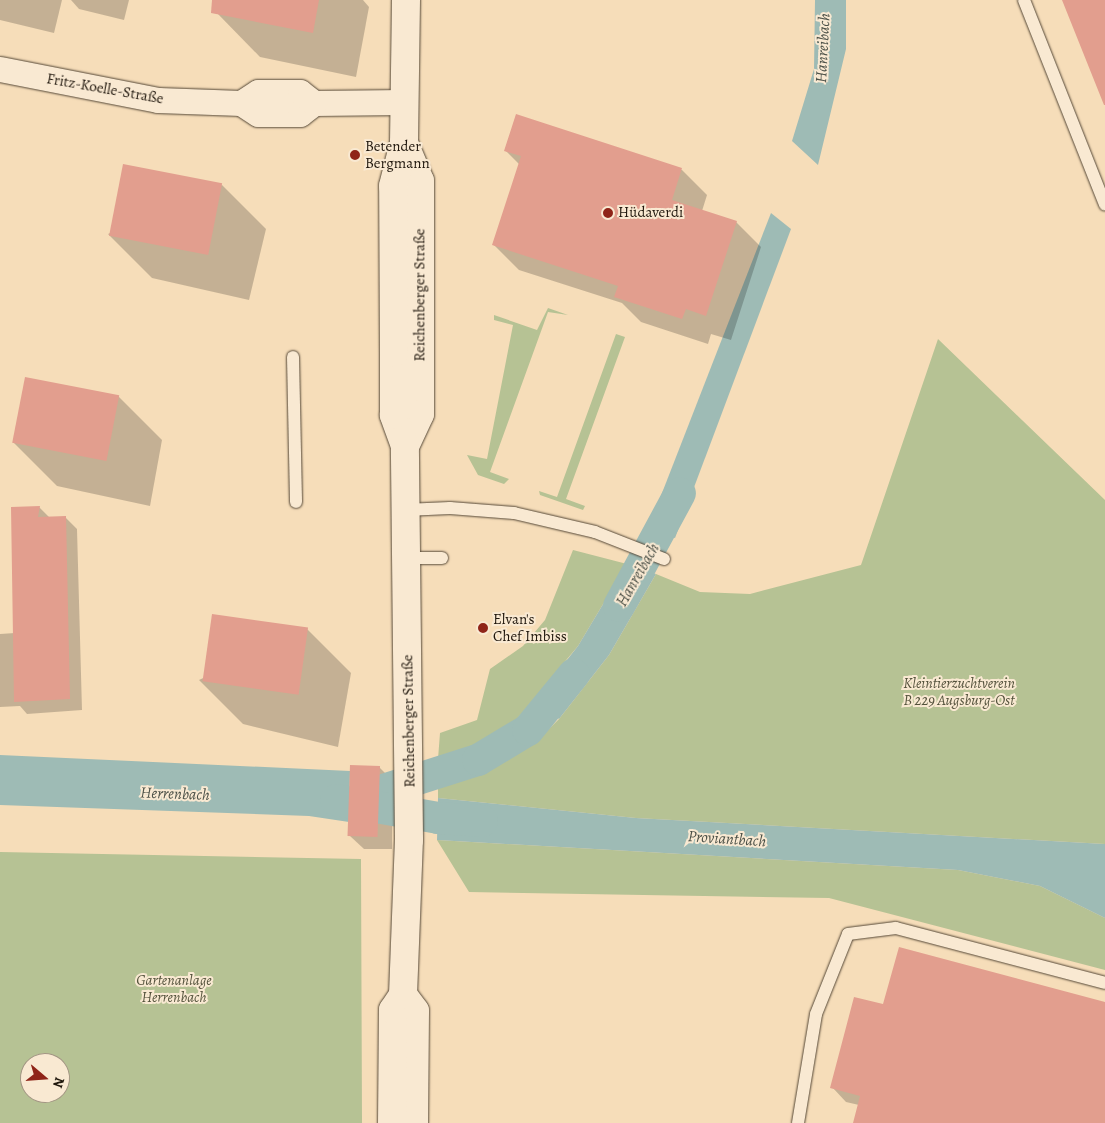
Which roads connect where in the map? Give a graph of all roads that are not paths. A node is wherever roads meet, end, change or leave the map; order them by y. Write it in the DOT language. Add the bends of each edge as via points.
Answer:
graph roads {
  1 [pos="406,0"];
  2 [pos="1024,0"];
  3 [pos="0,69"];
  4 [pos="404,102"];
  5 [pos="1105,205"];
  6 [pos="293,357"];
  7 [pos="296,502"];
  8 [pos="406,510"];
  9 [pos="407,558"];
  10 [pos="442,558"];
  11 [pos="664,559"];
  12 [pos="1105,983"];
  13 [pos="403,995"];
  14 [pos="392,1123"];
  15 [pos="414,1123"];
  16 [pos="798,1123"];
  1 -- 4 [label="street, Reichenberger Straße"];
  2 -- 5 [label="lane"];
  3 -- 4 [label="street, Fritz-Koelle-Straße" via="158,100 241,103 258,92 300,92 314,103"];
  4 -- 8 [label="street, Reichenberger Straße" via="404,144 420,181 420,414 404,446"];
  6 -- 7 [label="lane"];
  8 -- 9 [label="street, Reichenberger Straße"];
  8 -- 11 [label="lane" via="450,508 514,513 637,547"];
  9 -- 10 [label="lane"];
  9 -- 13 [label="street, Reichenberger Straße" via="410,760"];
  12 -- 16 [label="lane" via="896,928 848,934 816,1014"];
  13 -- 14 [label="street, Reichenberger Straße" via="393,1010"];
  13 -- 15 [label="street" via="415,1011"];
}
